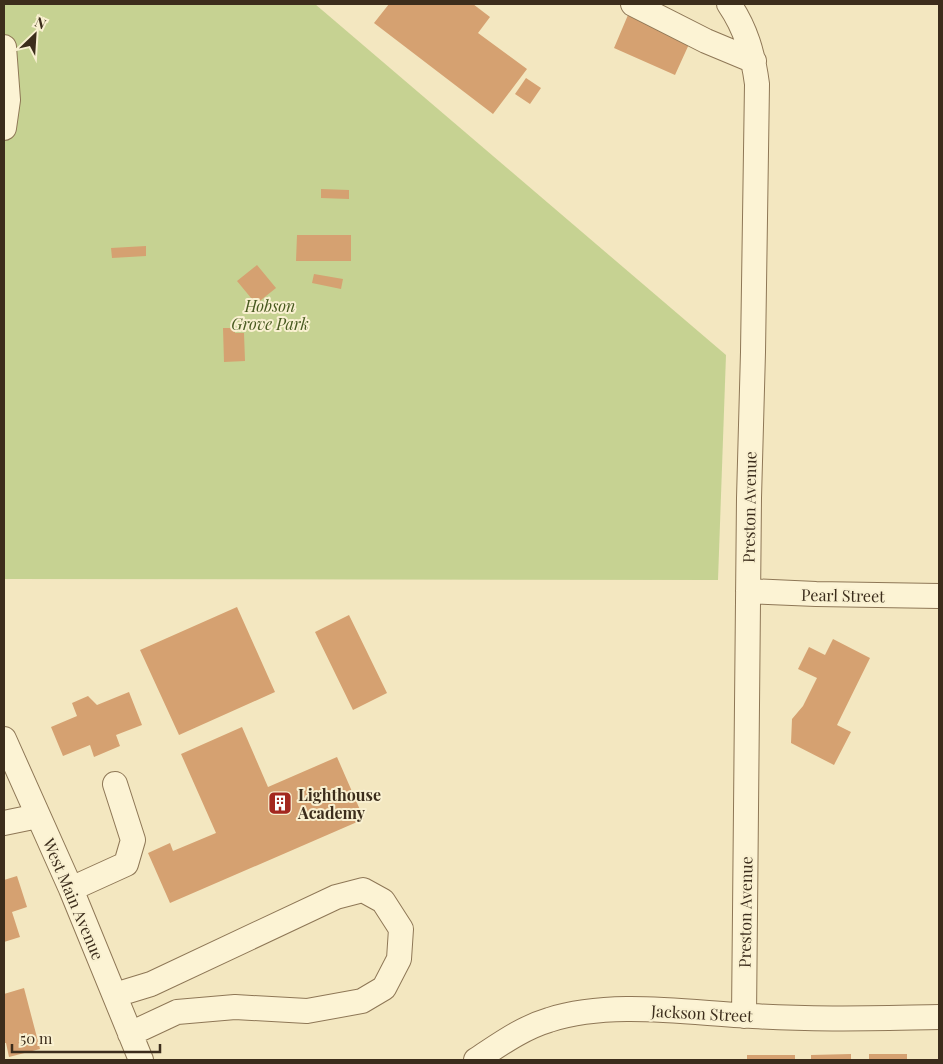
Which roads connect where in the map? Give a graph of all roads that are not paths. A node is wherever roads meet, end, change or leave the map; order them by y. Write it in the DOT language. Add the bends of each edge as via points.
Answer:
graph roads {
  1 [pos="633,4"];
  2 [pos="728,4"];
  3 [pos="4,47"];
  4 [pos="754,61"];
  5 [pos="4,128"];
  6 [pos="748,592"];
  7 [pos="939,596"];
  8 [pos="4,739"];
  9 [pos="115,784"];
  10 [pos="38,816"];
  11 [pos="4,823"];
  12 [pos="71,889"];
  13 [pos="115,996"];
  14 [pos="744,1016"];
  15 [pos="939,1017"];
  16 [pos="130,1034"];
  17 [pos="141,1060"];
  18 [pos="476,1060"];
  1 -- 4 [label="street"];
  2 -- 4 [label="street, Preston Avenue" via="737,16"];
  3 -- 5 [label="street" via="8,100"];
  4 -- 6 [label="street, Preston Avenue" via="757,84"];
  6 -- 7 [label="street, Pearl Street"];
  6 -- 14 [label="street, Preston Avenue"];
  8 -- 10 [label="street, West Main Avenue"];
  9 -- 12 [label="street" via="133,840 126,864"];
  10 -- 11 [label="street"];
  10 -- 12 [label="street, West Main Avenue"];
  12 -- 13 [label="street, West Main Avenue"];
  13 -- 16 [label="street, West Main Avenue"];
  13 -- 16 [label="street" via="151,984 336,897 363,890 383,901 401,929 399,959 384,988 362,1001 307,1011 235,1007 177,1012"];
  14 -- 15 [label="street, Jackson Street"];
  14 -- 18 [label="street, Jackson Street" via="649,1010 581,1013 532,1026"];
  16 -- 17 [label="street, West Main Avenue"];
}
